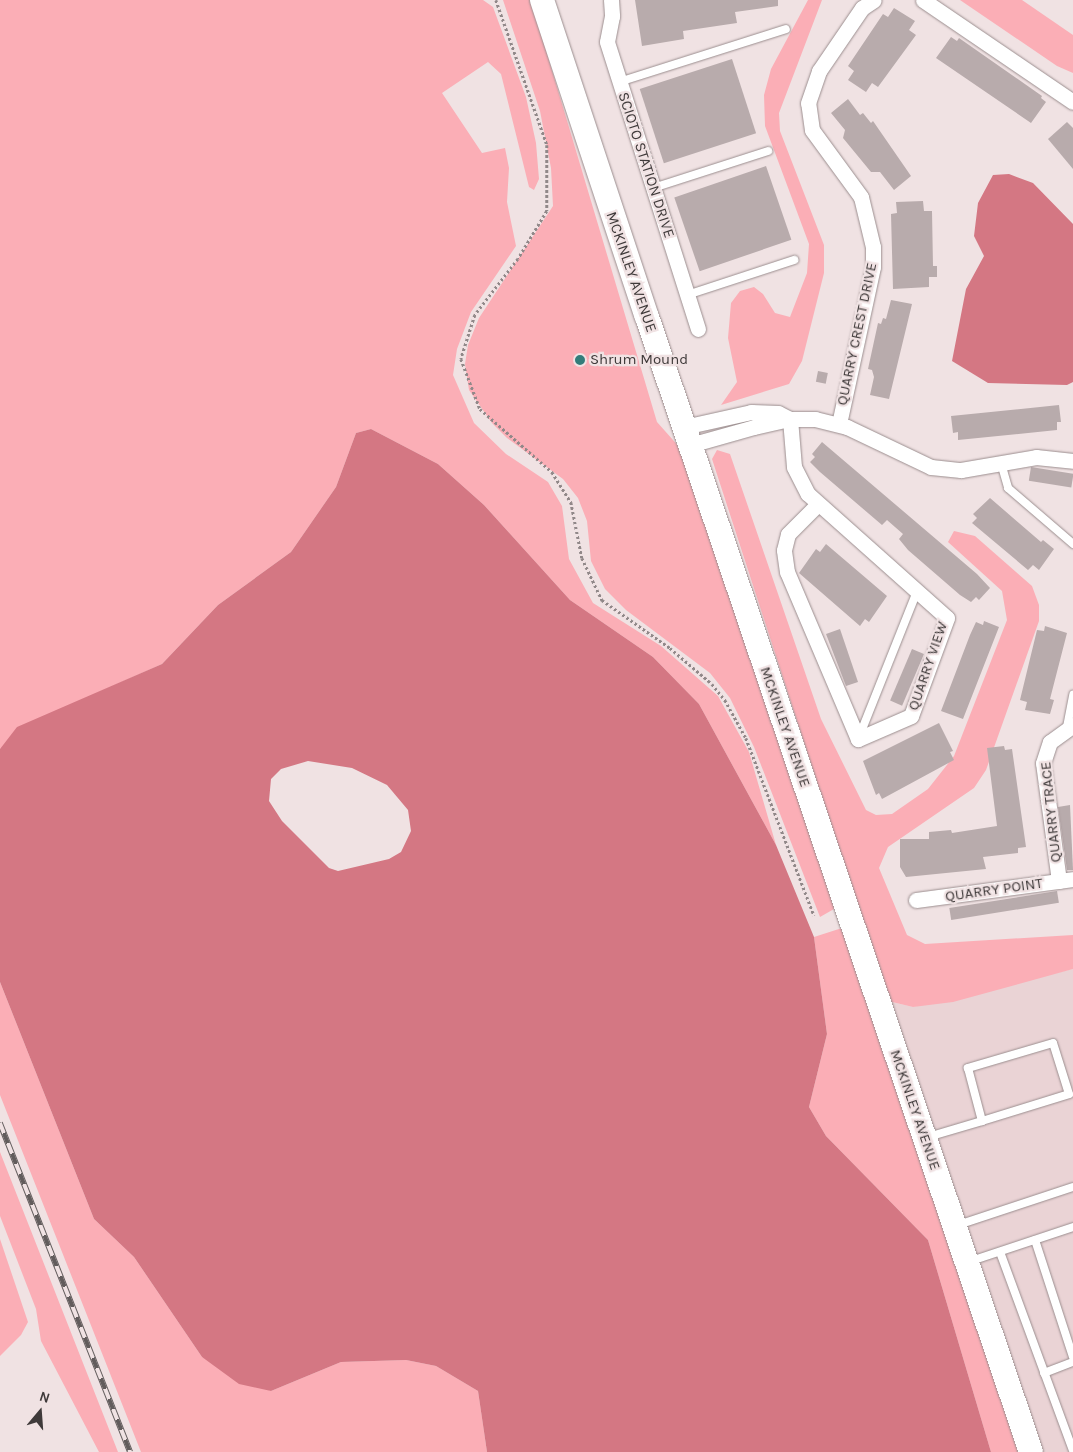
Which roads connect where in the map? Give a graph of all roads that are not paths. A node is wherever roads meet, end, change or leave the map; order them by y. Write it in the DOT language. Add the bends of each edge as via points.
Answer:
graph roads {
  1 [pos="542,0"];
  2 [pos="610,0"];
  3 [pos="923,0"];
  4 [pos="868,4"];
  5 [pos="786,29"];
  6 [pos="619,82"];
  7 [pos="1073,102"];
  8 [pos="768,151"];
  9 [pos="653,188"];
  10 [pos="794,260"];
  11 [pos="687,295"];
  12 [pos="698,329"];
  13 [pos="790,419"];
  14 [pos="839,424"];
  15 [pos="687,436"];
  16 [pos="1073,461"];
  17 [pos="1001,463"];
  18 [pos="818,504"];
  19 [pos="1073,544"];
  20 [pos="917,591"];
  21 [pos="1073,694"];
  22 [pos="1070,726"];
  23 [pos="858,739"];
  24 [pos="1066,880"];
  25 [pos="916,900"];
  26 [pos="1071,1093"];
  27 [pos="982,1121"];
  28 [pos="924,1138"];
  29 [pos="1073,1187"];
  30 [pos="954,1226"];
  31 [pos="1073,1227"];
  32 [pos="1035,1240"];
  33 [pos="1000,1252"];
  34 [pos="966,1263"];
  35 [pos="1073,1357"];
  36 [pos="1073,1362"];
  37 [pos="1044,1373"];
  38 [pos="1073,1450"];
  39 [pos="1031,1452"];
  1 -- 15 [label="main road, MCKINLEY AVENUE"];
  2 -- 6 [label="street, SCIOTO STATION DRIVE" via="612,16 607,42"];
  3 -- 7 [label="street"];
  4 -- 14 [label="street, QUARRY CREST DRIVE" via="813,80 808,103 812,130 861,197 873,247 873,266"];
  5 -- 6 [label="lane"];
  6 -- 9 [label="street, SCIOTO STATION DRIVE"];
  8 -- 9 [label="lane"];
  9 -- 11 [label="street, SCIOTO STATION DRIVE"];
  10 -- 11 [label="lane"];
  11 -- 12 [label="street, SCIOTO STATION DRIVE"];
  13 -- 14 [label="street" via="815,419"];
  13 -- 15 [label="street" via="778,413"];
  13 -- 18 [label="street, QUARRY VIEW" via="798,480"];
  14 -- 17 [label="street" via="931,467 961,470"];
  15 -- 28 [label="main road, MCKINLEY AVENUE"];
  16 -- 17 [label="street" via="1036,457"];
  17 -- 19 [label="lane" via="1008,488"];
  18 -- 20 [label="street, QUARRY VIEW"];
  18 -- 23 [label="street" via="788,534 784,550 786,567"];
  20 -- 23 [label="lane"];
  20 -- 23 [label="street, QUARRY VIEW" via="947,618 911,716"];
  21 -- 22 [label="lane"];
  22 -- 24 [label="street, QUARRY TRACE" via="1050,742 1044,763"];
  24 -- 25 [label="street, QUARRY POINT"];
  26 -- 27 [label="lane"];
  26 -- 27 [label="lane" via="1053,1043 968,1068"];
  27 -- 28 [label="lane"];
  28 -- 30 [label="main road, MCKINLEY AVENUE"];
  29 -- 30 [label="lane"];
  30 -- 34 [label="main road, MCKINLEY AVENUE"];
  31 -- 32 [label="lane"];
  32 -- 33 [label="lane"];
  32 -- 35 [label="lane"];
  33 -- 34 [label="lane"];
  33 -- 37 [label="lane"];
  34 -- 39 [label="main road, MCKINLEY AVENUE"];
  36 -- 37 [label="lane"];
  37 -- 38 [label="lane"];
}
